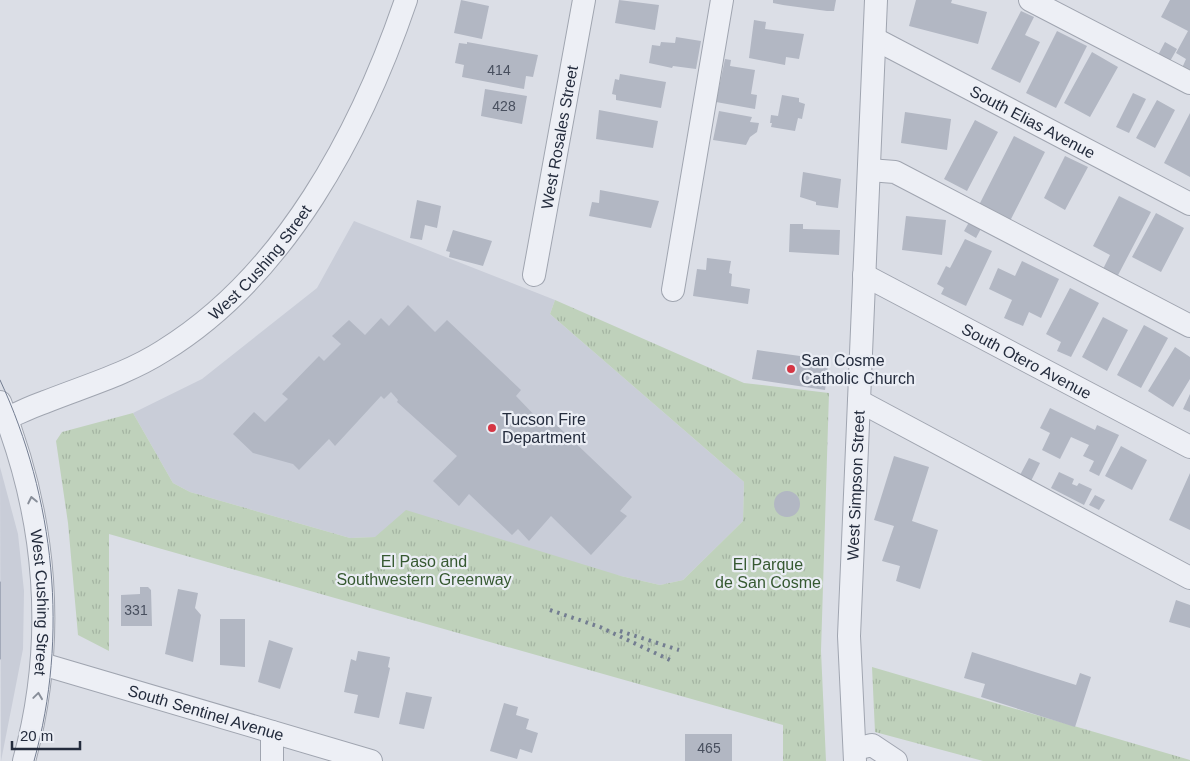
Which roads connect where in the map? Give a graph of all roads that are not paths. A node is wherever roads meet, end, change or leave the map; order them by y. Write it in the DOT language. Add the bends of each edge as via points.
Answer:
graph roads {
  1 [pos="406,0"];
  2 [pos="584,0"];
  3 [pos="722,0"];
  4 [pos="876,0"];
  5 [pos="1030,0"];
  6 [pos="875,39"];
  7 [pos="1190,83"];
  8 [pos="869,170"];
  9 [pos="1190,204"];
  10 [pos="534,275"];
  11 [pos="864,275"];
  12 [pos="673,290"];
  13 [pos="1190,326"];
  14 [pos="859,401"];
  15 [pos="2,414"];
  16 [pos="1190,447"];
  17 [pos="1190,578"];
  18 [pos="42,664"];
  19 [pos="272,732"];
  20 [pos="855,755"];
  21 [pos="24,761"];
  22 [pos="272,761"];
  23 [pos="371,761"];
  24 [pos="896,761"];
  1 -- 15 [label="street, West Cushing Street" via="376,79 337,156 282,240 237,294 162,353 102,382"];
  2 -- 10 [label="street, West Rosales Street"];
  3 -- 12 [label="street"];
  4 -- 6 [label="street, West Simpson Street"];
  5 -- 7 [label="street"];
  6 -- 8 [label="street, West Simpson Street"];
  6 -- 9 [label="street, South Elias Avenue"];
  8 -- 11 [label="street, West Simpson Street"];
  8 -- 13 [label="street" via="895,172"];
  11 -- 14 [label="street, West Simpson Street"];
  11 -- 16 [label="street, South Otero Avenue"];
  14 -- 17 [label="street"];
  14 -- 20 [label="street, West Simpson Street" via="849,647"];
  18 -- 15 [label="street, West Cushing Street, one-way" via="44,596 36,522 24,469"];
  18 -- 19 [label="street, South Sentinel Avenue"];
  21 -- 18 [label="street, West Cushing Street, one-way" via="37,705"];
  19 -- 22 [label="street"];
  19 -- 23 [label="street, South Sentinel Avenue"];
  20 -- 24 [label="street" via="872,745"];
}
